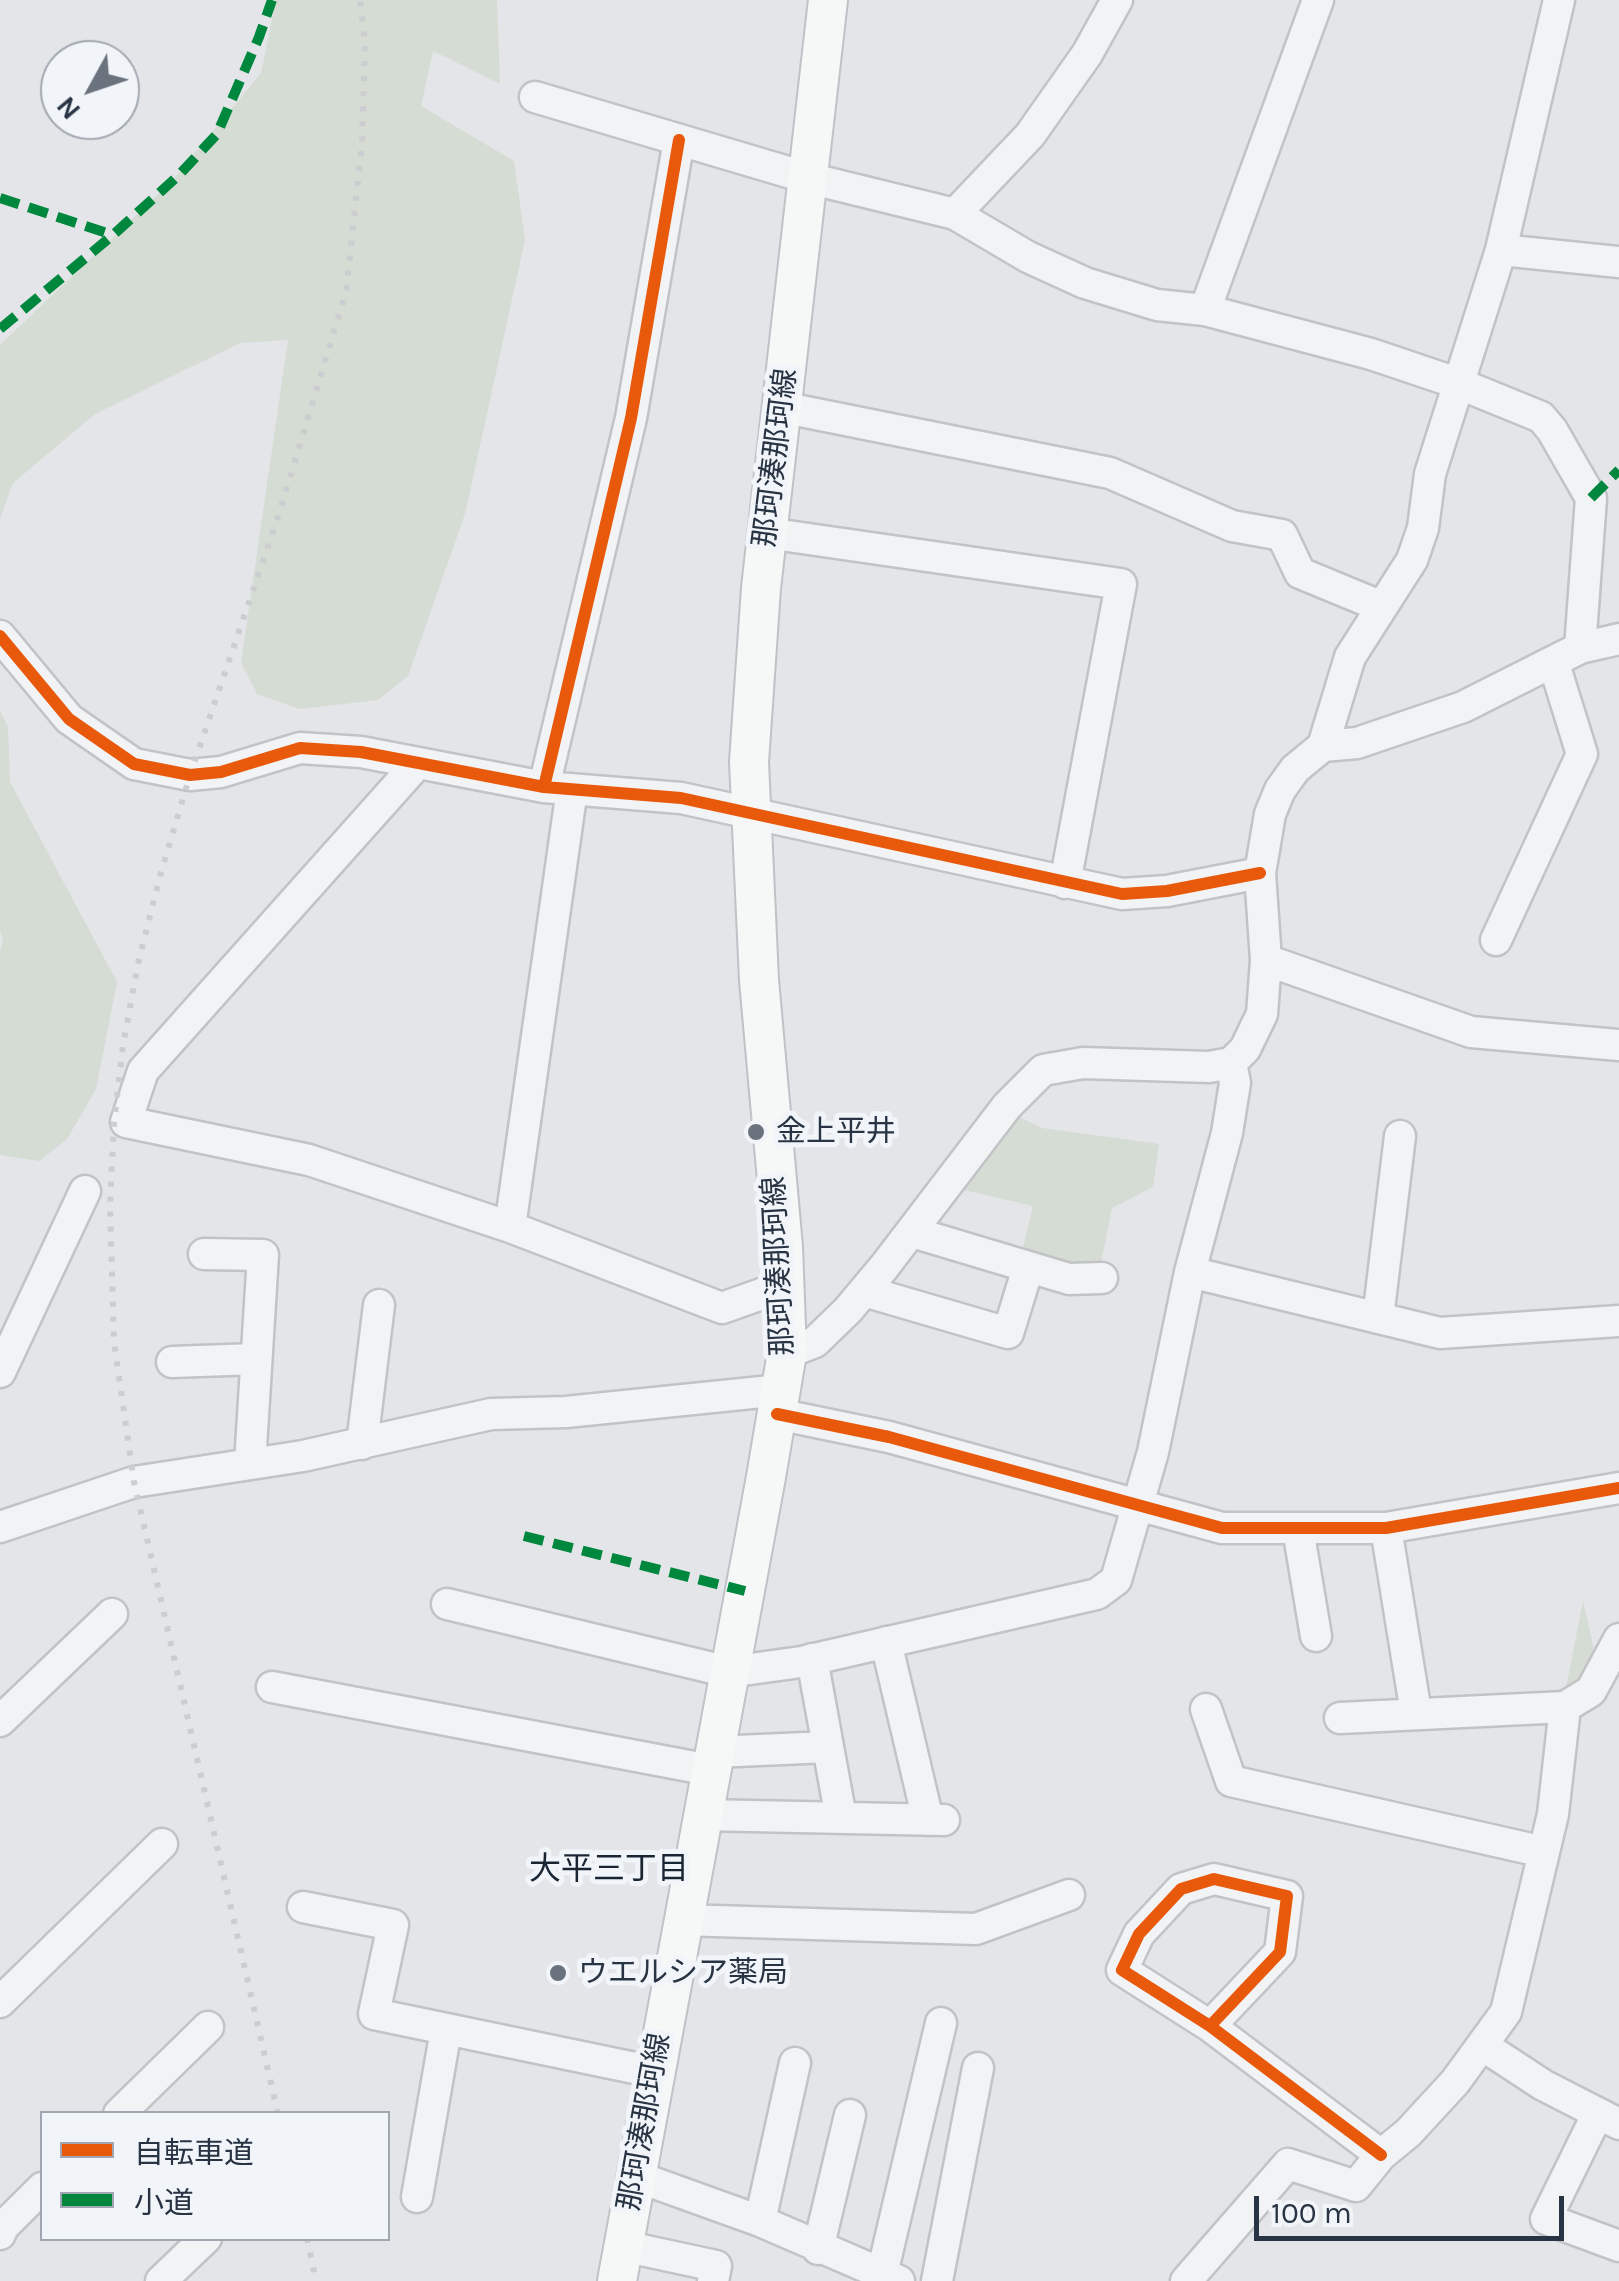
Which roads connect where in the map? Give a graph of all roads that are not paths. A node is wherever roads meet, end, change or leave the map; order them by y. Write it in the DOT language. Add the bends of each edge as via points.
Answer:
graph roads {
  1 [pos="828,0"];
  2 [pos="1117,0"];
  3 [pos="1318,0"];
  4 [pos="1560,0"];
  5 [pos="535,97"];
  6 [pos="679,140"];
  7 [pos="808,178"];
  8 [pos="955,214"];
  9 [pos="1502,250"];
  10 [pos="1619,262"];
  11 [pos="1205,310"];
  12 [pos="1460,384"];
  13 [pos="781,407"];
  14 [pos="767,533"];
  15 [pos="1380,606"];
  16 [pos="0,636"];
  17 [pos="1619,639"];
  18 [pos="1567,656"];
  19 [pos="1323,746"];
  20 [pos="417,764"];
  21 [pos="558,788"];
  22 [pos="750,816"];
  23 [pos="1260,874"];
  24 [pos="1065,883"];
  25 [pos="1496,940"];
  26 [pos="1266,960"];
  27 [pos="1619,1045"];
  28 [pos="1231,1063"];
  29 [pos="1400,1136"];
  30 [pos="84,1191"];
  31 [pos="510,1227"];
  32 [pos="912,1232"];
  33 [pos="204,1254"];
  34 [pos="1028,1268"];
  35 [pos="1190,1272"];
  36 [pos="1102,1278"];
  37 [pos="784,1286"];
  38 [pos="864,1291"];
  39 [pos="379,1306"];
  40 [pos="1378,1318"];
  41 [pos="1619,1321"];
  42 [pos="786,1352"];
  43 [pos="256,1358"];
  44 [pos="172,1362"];
  45 [pos="0,1372"];
  46 [pos="779,1402"];
  47 [pos="362,1444"];
  48 [pos="250,1464"];
  49 [pos="1619,1488"];
  50 [pos="1137,1507"];
  51 [pos="0,1526"];
  52 [pos="1298,1528"];
  53 [pos="1386,1528"];
  54 [pos="446,1604"];
  55 [pos="112,1614"];
  56 [pos="1316,1636"];
  57 [pos="1619,1638"];
  58 [pos="886,1642"];
  59 [pos="812,1659"];
  60 [pos="729,1672"];
  61 [pos="272,1686"];
  62 [pos="1206,1708"];
  63 [pos="1565,1708"];
  64 [pos="1416,1713"];
  65 [pos="1340,1718"];
  66 [pos="0,1721"];
  67 [pos="828,1746"];
  68 [pos="712,1761"];
  69 [pos="702,1814"];
  70 [pos="841,1818"];
  71 [pos="162,1844"];
  72 [pos="1544,1852"];
  73 [pos="1069,1894"];
  74 [pos="302,1907"];
  75 [pos="682,1920"];
  76 [pos="0,2002"];
  77 [pos="941,2023"];
  78 [pos="1210,2026"];
  79 [pos="208,2027"];
  80 [pos="446,2030"];
  81 [pos="1482,2046"];
  82 [pos="796,2063"];
  83 [pos="978,2068"];
  84 [pos="654,2072"];
  85 [pos="122,2111"];
  86 [pos="850,2115"];
  87 [pos="1608,2119"];
  88 [pos="1380,2155"];
  89 [pos="635,2176"];
  90 [pos="40,2190"];
  91 [pos="416,2198"];
  92 [pos="760,2221"];
  93 [pos="0,2234"];
  94 [pos="203,2241"];
  95 [pos="1619,2246"];
  96 [pos="818,2249"];
  97 [pos="620,2263"];
  98 [pos="890,2278"];
  99 [pos="161,2281"];
  100 [pos="713,2281"];
  101 [pos="937,2281"];
  102 [pos="1186,2281"];
  1 -- 7 [label="main road, 那珂湊那珂線"];
  2 -- 8 [label="street" via="1030,135"];
  3 -- 11 [label="street"];
  4 -- 9 [label="street"];
  5 -- 6 [label="street"];
  6 -- 7 [label="street"];
  6 -- 21 [label="street"];
  7 -- 8 [label="street"];
  7 -- 13 [label="main road, 那珂湊那珂線"];
  8 -- 11 [label="street" via="1084,283 1157,305"];
  9 -- 10 [label="street"];
  9 -- 12 [label="street"];
  11 -- 12 [label="street"];
  12 -- 15 [label="street" via="1430,474 1412,560"];
  12 -- 18 [label="street" via="1541,417 1591,498"];
  13 -- 14 [label="main road, 那珂湊那珂線"];
  13 -- 15 [label="street" via="1110,473 1232,526 1282,536 1300,573"];
  14 -- 22 [label="main road, 那珂湊那珂線"];
  14 -- 24 [label="street" via="1122,584"];
  15 -- 19 [label="street" via="1350,658"];
  16 -- 20 [label="street" via="68,719 134,764 190,775 300,748"];
  17 -- 18 [label="street"];
  18 -- 19 [label="street" via="1463,707 1357,743"];
  18 -- 25 [label="street" via="1582,754"];
  19 -- 23 [label="street" via="1280,790"];
  20 -- 21 [label="street"];
  20 -- 31 [label="street" via="144,1071 126,1122 308,1160"];
  21 -- 22 [label="street" via="682,798"];
  21 -- 31 [label="street"];
  22 -- 24 [label="street"];
  22 -- 37 [label="main road, 那珂湊那珂線"];
  23 -- 24 [label="street" via="1122,894"];
  23 -- 26 [label="street"];
  26 -- 27 [label="street" via="1471,1032"];
  26 -- 28 [label="street" via="1262,1014"];
  28 -- 32 [label="street" via="1083,1063 1043,1070"];
  28 -- 35 [label="street" via="1235,1083 1227,1132"];
  29 -- 40 [label="street"];
  30 -- 45 [label="street"];
  31 -- 37 [label="street" via="722,1308"];
  32 -- 34 [label="street"];
  32 -- 38 [label="street"];
  33 -- 43 [label="street" via="263,1255"];
  34 -- 36 [label="street" via="1069,1279"];
  34 -- 38 [label="street" via="1008,1333"];
  35 -- 40 [label="street"];
  35 -- 50 [label="street"];
  37 -- 42 [label="main road, 那珂湊那珂線"];
  38 -- 42 [label="street" via="815,1342"];
  39 -- 47 [label="street"];
  40 -- 41 [label="street" via="1440,1333"];
  42 -- 46 [label="main road, 那珂湊那珂線"];
  43 -- 44 [label="street"];
  43 -- 48 [label="street"];
  46 -- 47 [label="street" via="491,1414"];
  46 -- 50 [label="street"];
  46 -- 60 [label="main road, 那珂湊那珂線"];
  47 -- 48 [label="street"];
  48 -- 51 [label="street" via="134,1482"];
  49 -- 53 [label="street"];
  50 -- 52 [label="street" via="1222,1528"];
  50 -- 58 [label="street" via="1116,1580 1097,1594"];
  52 -- 53 [label="street"];
  52 -- 56 [label="street"];
  53 -- 64 [label="street"];
  54 -- 60 [label="street"];
  55 -- 66 [label="street"];
  57 -- 63 [label="street" via="1591,1691"];
  58 -- 59 [label="street"];
  58 -- 70 [label="street" via="936,1820"];
  59 -- 60 [label="street"];
  59 -- 67 [label="street"];
  60 -- 68 [label="main road, 那珂湊那珂線"];
  61 -- 68 [label="street"];
  62 -- 72 [label="street" via="1231,1781"];
  63 -- 64 [label="street"];
  63 -- 72 [label="street"];
  64 -- 65 [label="street"];
  67 -- 68 [label="street"];
  67 -- 70 [label="street"];
  68 -- 69 [label="main road, 那珂湊那珂線"];
  69 -- 70 [label="street"];
  69 -- 75 [label="main road, 那珂湊那珂線"];
  71 -- 76 [label="street"];
  72 -- 81 [label="street" via="1506,2012"];
  73 -- 75 [label="street" via="976,1929"];
  74 -- 80 [label="street" via="393,1925 374,2014"];
  75 -- 84 [label="main road, 那珂湊那珂線"];
  77 -- 98 [label="street"];
  78 -- 78 [label="street" via="1280,1952 1287,1896 1214,1878 1182,1889 1139,1934 1122,1970"];
  78 -- 88 [label="street"];
  79 -- 85 [label="street"];
  80 -- 84 [label="street"];
  80 -- 91 [label="street"];
  81 -- 87 [label="street"];
  81 -- 88 [label="street" via="1408,2134"];
  82 -- 92 [label="street"];
  83 -- 101 [label="street"];
  84 -- 89 [label="main road, 那珂湊那珂線"];
  86 -- 96 [label="street"];
  87 -- 95 [label="street" via="1546,2219"];
  88 -- 102 [label="street" via="1356,2186 1288,2164"];
  89 -- 92 [label="street"];
  89 -- 97 [label="main road, 那珂湊那珂線"];
  90 -- 93 [label="street"];
  92 -- 96 [label="street"];
  94 -- 99 [label="street"];
  96 -- 98 [label="street"];
  97 -- 100 [label="street" via="716,2266"];
}
